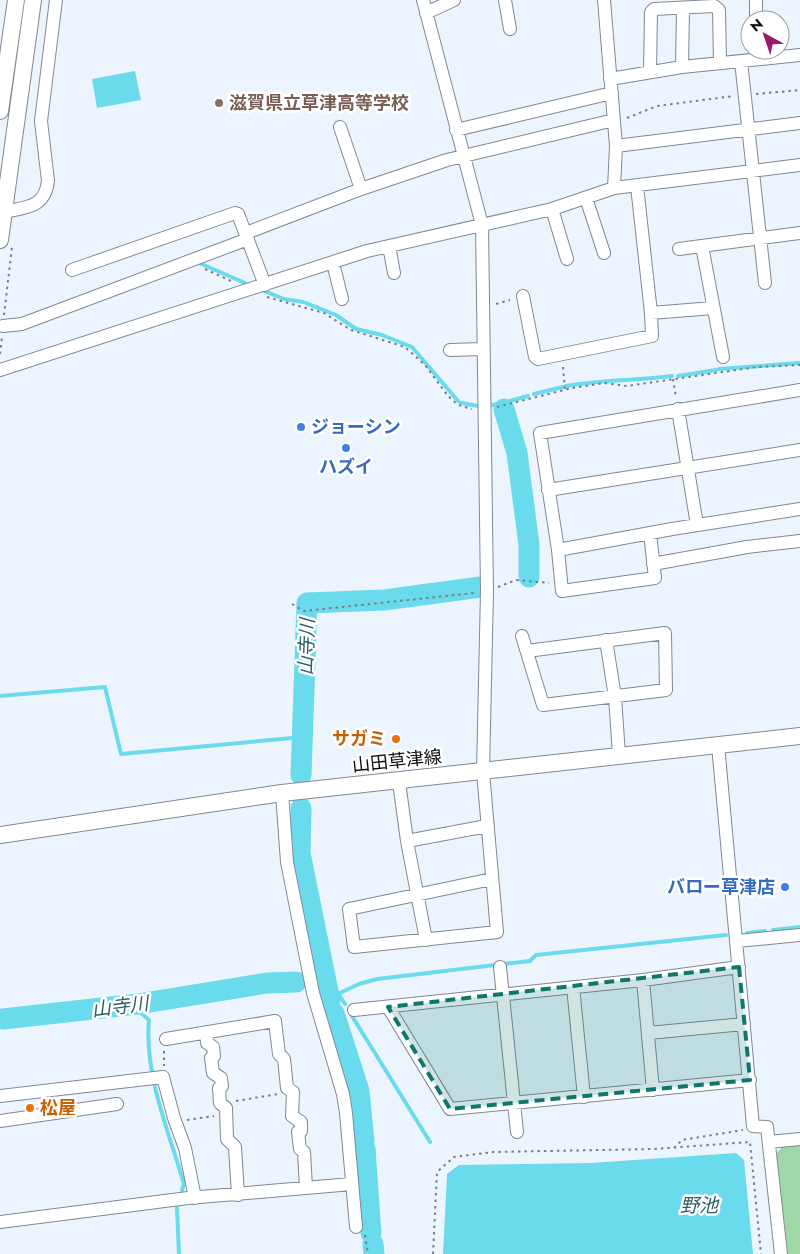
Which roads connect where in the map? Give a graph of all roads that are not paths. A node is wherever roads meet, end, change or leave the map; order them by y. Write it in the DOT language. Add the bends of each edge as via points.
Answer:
graph roads {
  1 [pos="16,0"];
  2 [pos="33,0"];
  3 [pos="56,0"];
  4 [pos="423,0"];
  5 [pos="454,0"];
  6 [pos="505,0"];
  7 [pos="604,0"];
  8 [pos="683,9"];
  9 [pos="426,13"];
  10 [pos="510,30"];
  11 [pos="741,61"];
  12 [pos="720,63"];
  13 [pos="682,66"];
  14 [pos="650,72"];
  15 [pos="610,79"];
  16 [pos="612,93"];
  17 [pos="0,110"];
  18 [pos="617,120"];
  19 [pos="800,123"];
  20 [pos="340,127"];
  21 [pos="456,130"];
  22 [pos="748,131"];
  23 [pos="616,146"];
  24 [pos="462,158"];
  25 [pos="800,165"];
  26 [pos="752,171"];
  27 [pos="637,186"];
  28 [pos="614,188"];
  29 [pos="361,189"];
  30 [pos="586,198"];
  31 [pos="552,209"];
  32 [pos="3,210"];
  33 [pos="482,225"];
  34 [pos="800,232"];
  35 [pos="247,236"];
  36 [pos="759,237"];
  37 [pos="0,240"];
  38 [pos="389,246"];
  39 [pos="702,246"];
  40 [pos="679,249"];
  41 [pos="604,253"];
  42 [pos="568,258"];
  43 [pos="332,263"];
  44 [pos="72,270"];
  45 [pos="394,273"];
  46 [pos="766,283"];
  47 [pos="266,285"];
  48 [pos="523,296"];
  49 [pos="342,298"];
  50 [pos="714,308"];
  51 [pos="651,313"];
  52 [pos="3,326"];
  53 [pos="482,349"];
  54 [pos="450,350"];
  55 [pos="723,357"];
  56 [pos="0,370"];
  57 [pos="800,390"];
  58 [pos="678,409"];
  59 [pos="800,450"];
  60 [pos="688,468"];
  61 [pos="548,490"];
  62 [pos="800,509"];
  63 [pos="697,525"];
  64 [pos="650,533"];
  65 [pos="800,541"];
  66 [pos="558,550"];
  67 [pos="653,564"];
  68 [pos="522,636"];
  69 [pos="606,640"];
  70 [pos="527,651"];
  71 [pos="614,697"];
  72 [pos="800,736"];
  73 [pos="718,745"];
  74 [pos="619,756"];
  75 [pos="483,772"];
  76 [pos="399,782"];
  77 [pos="282,793"];
  78 [pos="487,826"];
  79 [pos="0,836"];
  80 [pos="407,841"];
  81 [pos="492,879"];
  82 [pos="419,894"];
  83 [pos="800,935"];
  84 [pos="426,940"];
  85 [pos="737,941"];
  86 [pos="500,967"];
  87 [pos="739,967"];
  88 [pos="643,980"];
  89 [pos="573,987"];
  90 [pos="502,993"];
  91 [pos="388,1007"];
  92 [pos="354,1010"];
  93 [pos="744,1024"];
  94 [pos="206,1032"];
  95 [pos="648,1033"];
  96 [pos="166,1039"];
  97 [pos="750,1080"];
  98 [pos="653,1090"];
  99 [pos="0,1096"];
  100 [pos="584,1097"];
  101 [pos="117,1104"];
  102 [pos="515,1104"];
  103 [pos="0,1121"];
  104 [pos="517,1132"];
  105 [pos="800,1139"];
  106 [pos="769,1142"];
  107 [pos="352,1184"];
  108 [pos="306,1188"];
  109 [pos="238,1195"];
  110 [pos="196,1198"];
  111 [pos="0,1222"];
  112 [pos="360,1228"];
  113 [pos="781,1254"];
  1 -- 17 [label="main road"];
  2 -- 32 [label="main road"];
  3 -- 32 [label="street" via="41,121 47,191 39,202"];
  4 -- 9 [label="street"];
  5 -- 9 [label="street"];
  6 -- 10 [label="street"];
  7 -- 15 [label="street"];
  8 -- 12 [label="street" via="714,6 718,10"];
  8 -- 13 [label="street"];
  8 -- 14 [label="street" via="654,9 651,12"];
  9 -- 21 [label="street"];
  11 -- 12 [label="street"];
  11 -- 22 [label="street"];
  12 -- 13 [label="street"];
  13 -- 14 [label="street"];
  14 -- 15 [label="street"];
  15 -- 16 [label="street"];
  16 -- 18 [label="street"];
  16 -- 21 [label="street"];
  18 -- 23 [label="street"];
  18 -- 24 [label="street"];
  19 -- 22 [label="street"];
  20 -- 29 [label="street"];
  21 -- 24 [label="street"];
  22 -- 23 [label="street"];
  22 -- 26 [label="street"];
  23 -- 28 [label="street"];
  24 -- 29 [label="street"];
  24 -- 33 [label="street"];
  25 -- 26 [label="street"];
  26 -- 27 [label="street"];
  26 -- 36 [label="street"];
  27 -- 28 [label="street"];
  27 -- 51 [label="street"];
  28 -- 30 [label="street"];
  29 -- 35 [label="street"];
  30 -- 31 [label="street"];
  30 -- 41 [label="street"];
  31 -- 33 [label="street"];
  31 -- 42 [label="street"];
  32 -- 37 [label="main road"];
  33 -- 38 [label="street"];
  33 -- 53 [label="street"];
  34 -- 36 [label="street"];
  35 -- 44 [label="street" via="235,213"];
  35 -- 47 [label="street"];
  35 -- 52 [label="street" via="22,324"];
  36 -- 39 [label="street"];
  36 -- 46 [label="street"];
  38 -- 43 [label="street"];
  38 -- 45 [label="street"];
  39 -- 40 [label="street"];
  39 -- 50 [label="street"];
  43 -- 47 [label="street"];
  43 -- 49 [label="street"];
  47 -- 56 [label="street"];
  48 -- 51 [label="street" via="534,357 538,359 652,336"];
  50 -- 51 [label="street"];
  50 -- 55 [label="street"];
  53 -- 54 [label="street"];
  53 -- 75 [label="street" via="487,591"];
  57 -- 58 [label="street"];
  58 -- 60 [label="street"];
  58 -- 61 [label="street" via="540,433"];
  59 -- 60 [label="street"];
  60 -- 61 [label="street"];
  60 -- 63 [label="street"];
  61 -- 66 [label="street"];
  62 -- 63 [label="street"];
  63 -- 64 [label="street"];
  64 -- 66 [label="street"];
  64 -- 67 [label="street"];
  65 -- 67 [label="street"];
  66 -- 67 [label="street" via="562,591 655,578"];
  68 -- 70 [label="street"];
  69 -- 70 [label="street"];
  69 -- 71 [label="street"];
  69 -- 71 [label="street" via="665,633 666,690"];
  70 -- 71 [label="street" via="543,706"];
  71 -- 74 [label="street"];
  72 -- 73 [label="main road, 山田草津線"];
  73 -- 74 [label="main road, 山田草津線"];
  73 -- 85 [label="street"];
  74 -- 75 [label="main road, 山田草津線"];
  75 -- 76 [label="main road, 山田草津線"];
  75 -- 78 [label="street"];
  76 -- 77 [label="main road, 山田草津線"];
  76 -- 80 [label="street"];
  77 -- 79 [label="main road, 山田草津線"];
  77 -- 107 [label="street" via="287,862 313,993 343,1094"];
  78 -- 80 [label="street"];
  78 -- 81 [label="street"];
  80 -- 82 [label="street"];
  81 -- 82 [label="street"];
  81 -- 84 [label="street" via="497,932"];
  82 -- 84 [label="street"];
  82 -- 84 [label="street" via="348,910 356,949"];
  83 -- 85 [label="street"];
  85 -- 87 [label="street"];
  86 -- 90 [label="street"];
  87 -- 88 [label="street"];
  87 -- 93 [label="street"];
  88 -- 89 [label="street"];
  88 -- 95 [label="street"];
  89 -- 90 [label="street"];
  89 -- 100 [label="street"];
  90 -- 91 [label="street"];
  90 -- 102 [label="street"];
  91 -- 92 [label="street"];
  91 -- 102 [label="street" via="450,1109"];
  93 -- 95 [label="street"];
  93 -- 97 [label="street"];
  94 -- 96 [label="street"];
  94 -- 108 [label="street" via="275,1021 278,1054 284,1059 287,1088 292,1092 292,1116 300,1122 298,1132 300,1149 304,1152"];
  94 -- 109 [label="street" via="208,1043 213,1047 214,1073 221,1078 220,1103 226,1108 227,1139 235,1147"];
  95 -- 98 [label="street"];
  97 -- 98 [label="street"];
  97 -- 106 [label="street" via="753,1126 767,1127"];
  98 -- 100 [label="street"];
  99 -- 110 [label="street" via="163,1077 185,1148"];
  100 -- 102 [label="street"];
  101 -- 103 [label="street"];
  102 -- 104 [label="street"];
  105 -- 106 [label="street"];
  106 -- 113 [label="street"];
  107 -- 108 [label="street"];
  107 -- 112 [label="street"];
  108 -- 109 [label="street"];
  109 -- 110 [label="street"];
  110 -- 111 [label="street"];
}
